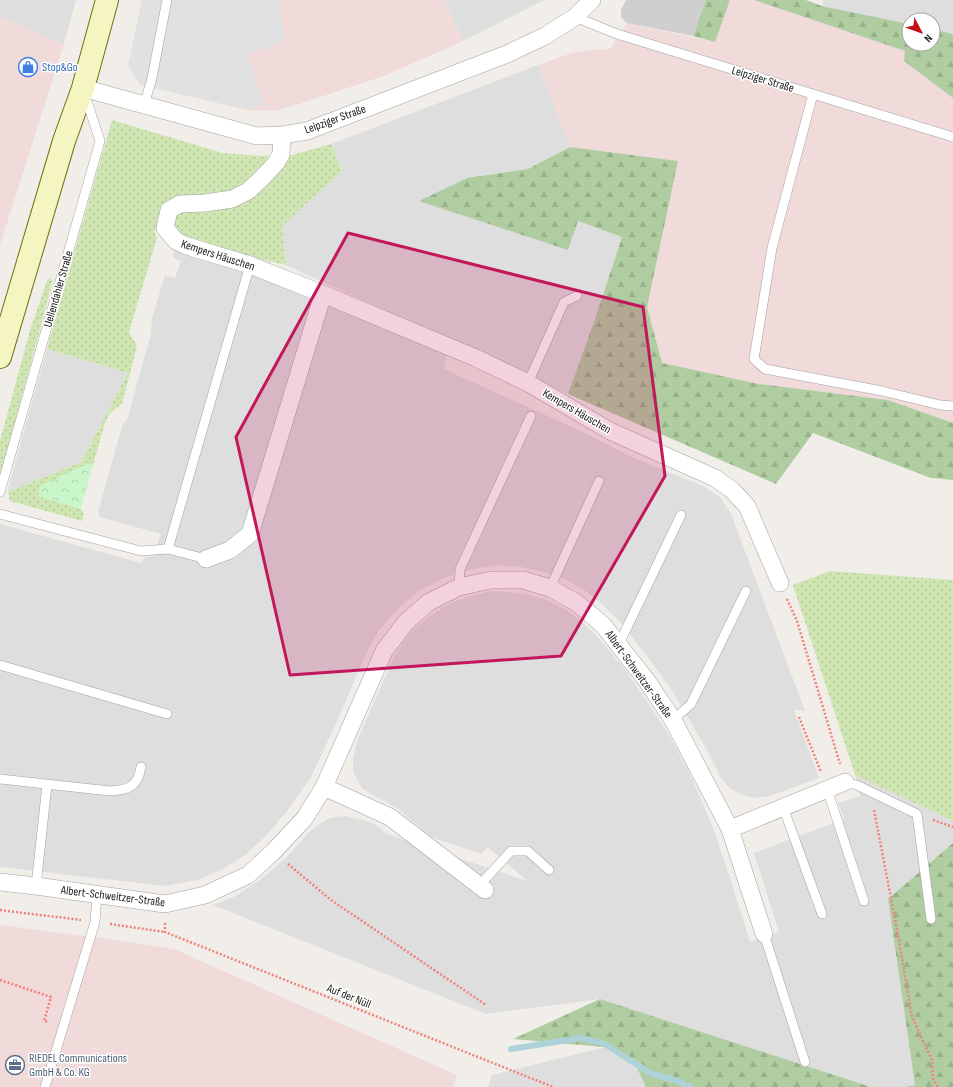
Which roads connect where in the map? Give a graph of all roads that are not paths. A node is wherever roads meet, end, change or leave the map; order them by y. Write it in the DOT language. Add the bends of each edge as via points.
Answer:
graph roads {
  1 [pos="107,0"];
  2 [pos="167,0"];
  3 [pos="592,0"];
  4 [pos="576,17"];
  5 [pos="83,88"];
  6 [pos="813,94"];
  7 [pos="144,105"];
  8 [pos="282,136"];
  9 [pos="953,137"];
  10 [pos="250,265"];
  11 [pos="323,294"];
  12 [pos="577,296"];
  13 [pos="0,357"];
  14 [pos="528,383"];
  15 [pos="953,406"];
  16 [pos="531,416"];
  17 [pos="599,481"];
  18 [pos="0,492"];
  19 [pos="0,514"];
  20 [pos="681,515"];
  21 [pos="168,549"];
  22 [pos="206,559"];
  23 [pos="780,583"];
  24 [pos="459,587"];
  25 [pos="550,588"];
  26 [pos="746,592"];
  27 [pos="619,644"];
  28 [pos="0,665"];
  29 [pos="167,714"];
  30 [pos="673,720"];
  31 [pos="141,767"];
  32 [pos="0,780"];
  33 [pos="845,782"];
  34 [pos="47,785"];
  35 [pos="324,787"];
  36 [pos="828,789"];
  37 [pos="783,807"];
  38 [pos="730,829"];
  39 [pos="549,870"];
  40 [pos="0,882"];
  41 [pos="36,886"];
  42 [pos="482,888"];
  43 [pos="97,895"];
  44 [pos="864,901"];
  45 [pos="822,914"];
  46 [pos="931,919"];
  47 [pos="764,934"];
  48 [pos="804,1062"];
  49 [pos="45,1087"];
  1 -- 5 [label="main road"];
  2 -- 7 [label="lane"];
  3 -- 4 [label="street, Leipziger Straße"];
  4 -- 6 [label="lane, Leipziger Straße" via="617,34"];
  4 -- 8 [label="street, Leipziger Straße" via="545,36 507,54 308,131"];
  5 -- 7 [label="street, Leipziger Straße"];
  5 -- 13 [label="main road" via="64,141"];
  5 -- 18 [label="lane, Uellendahler Straße" via="100,140"];
  6 -- 9 [label="lane, Leipziger Straße"];
  6 -- 15 [label="lane" via="772,248 754,359 765,369"];
  7 -- 8 [label="street, Leipziger Straße" via="257,136"];
  8 -- 10 [label="street, Kempers Häuschen" via="281,154 276,163 248,190 232,199 180,204 169,210 166,218 165,228 176,241"];
  10 -- 11 [label="street, Kempers Häuschen"];
  10 -- 21 [label="lane"];
  11 -- 14 [label="street, Kempers Häuschen" via="476,358"];
  11 -- 22 [label="street" via="250,534 230,550"];
  12 -- 14 [label="lane" via="564,302"];
  14 -- 23 [label="street, Kempers Häuschen" via="610,431 715,478 732,490 747,506"];
  16 -- 24 [label="lane" via="460,569"];
  17 -- 25 [label="lane"];
  19 -- 21 [label="lane" via="141,551"];
  20 -- 27 [label="lane"];
  21 -- 22 [label="lane"];
  24 -- 25 [label="street, Albert-Schweitzer-Straße" via="491,580 523,580"];
  24 -- 35 [label="street, Albert-Schweitzer-Straße" via="429,602 406,622 384,651"];
  25 -- 27 [label="street, Albert-Schweitzer-Straße" via="577,603 603,625"];
  26 -- 30 [label="lane" via="690,704"];
  27 -- 30 [label="street, Albert-Schweitzer-Straße"];
  28 -- 29 [label="lane"];
  30 -- 38 [label="street, Albert-Schweitzer-Straße"];
  31 -- 34 [label="lane" via="133,785 121,790"];
  32 -- 34 [label="lane"];
  33 -- 36 [label="street"];
  33 -- 46 [label="lane" via="859,786 917,814"];
  34 -- 41 [label="lane"];
  35 -- 42 [label="street" via="390,818"];
  35 -- 43 [label="street, Albert-Schweitzer-Straße" via="304,819 248,875 205,895 165,904"];
  36 -- 37 [label="street"];
  36 -- 44 [label="lane"];
  37 -- 38 [label="street"];
  37 -- 45 [label="lane"];
  38 -- 47 [label="street, Albert-Schweitzer-Straße"];
  39 -- 42 [label="lane" via="528,851 511,851"];
  40 -- 41 [label="street, Albert-Schweitzer-Straße"];
  41 -- 43 [label="street, Albert-Schweitzer-Straße"];
  43 -- 49 [label="lane" via="95,922"];
  47 -- 48 [label="lane"];
}
